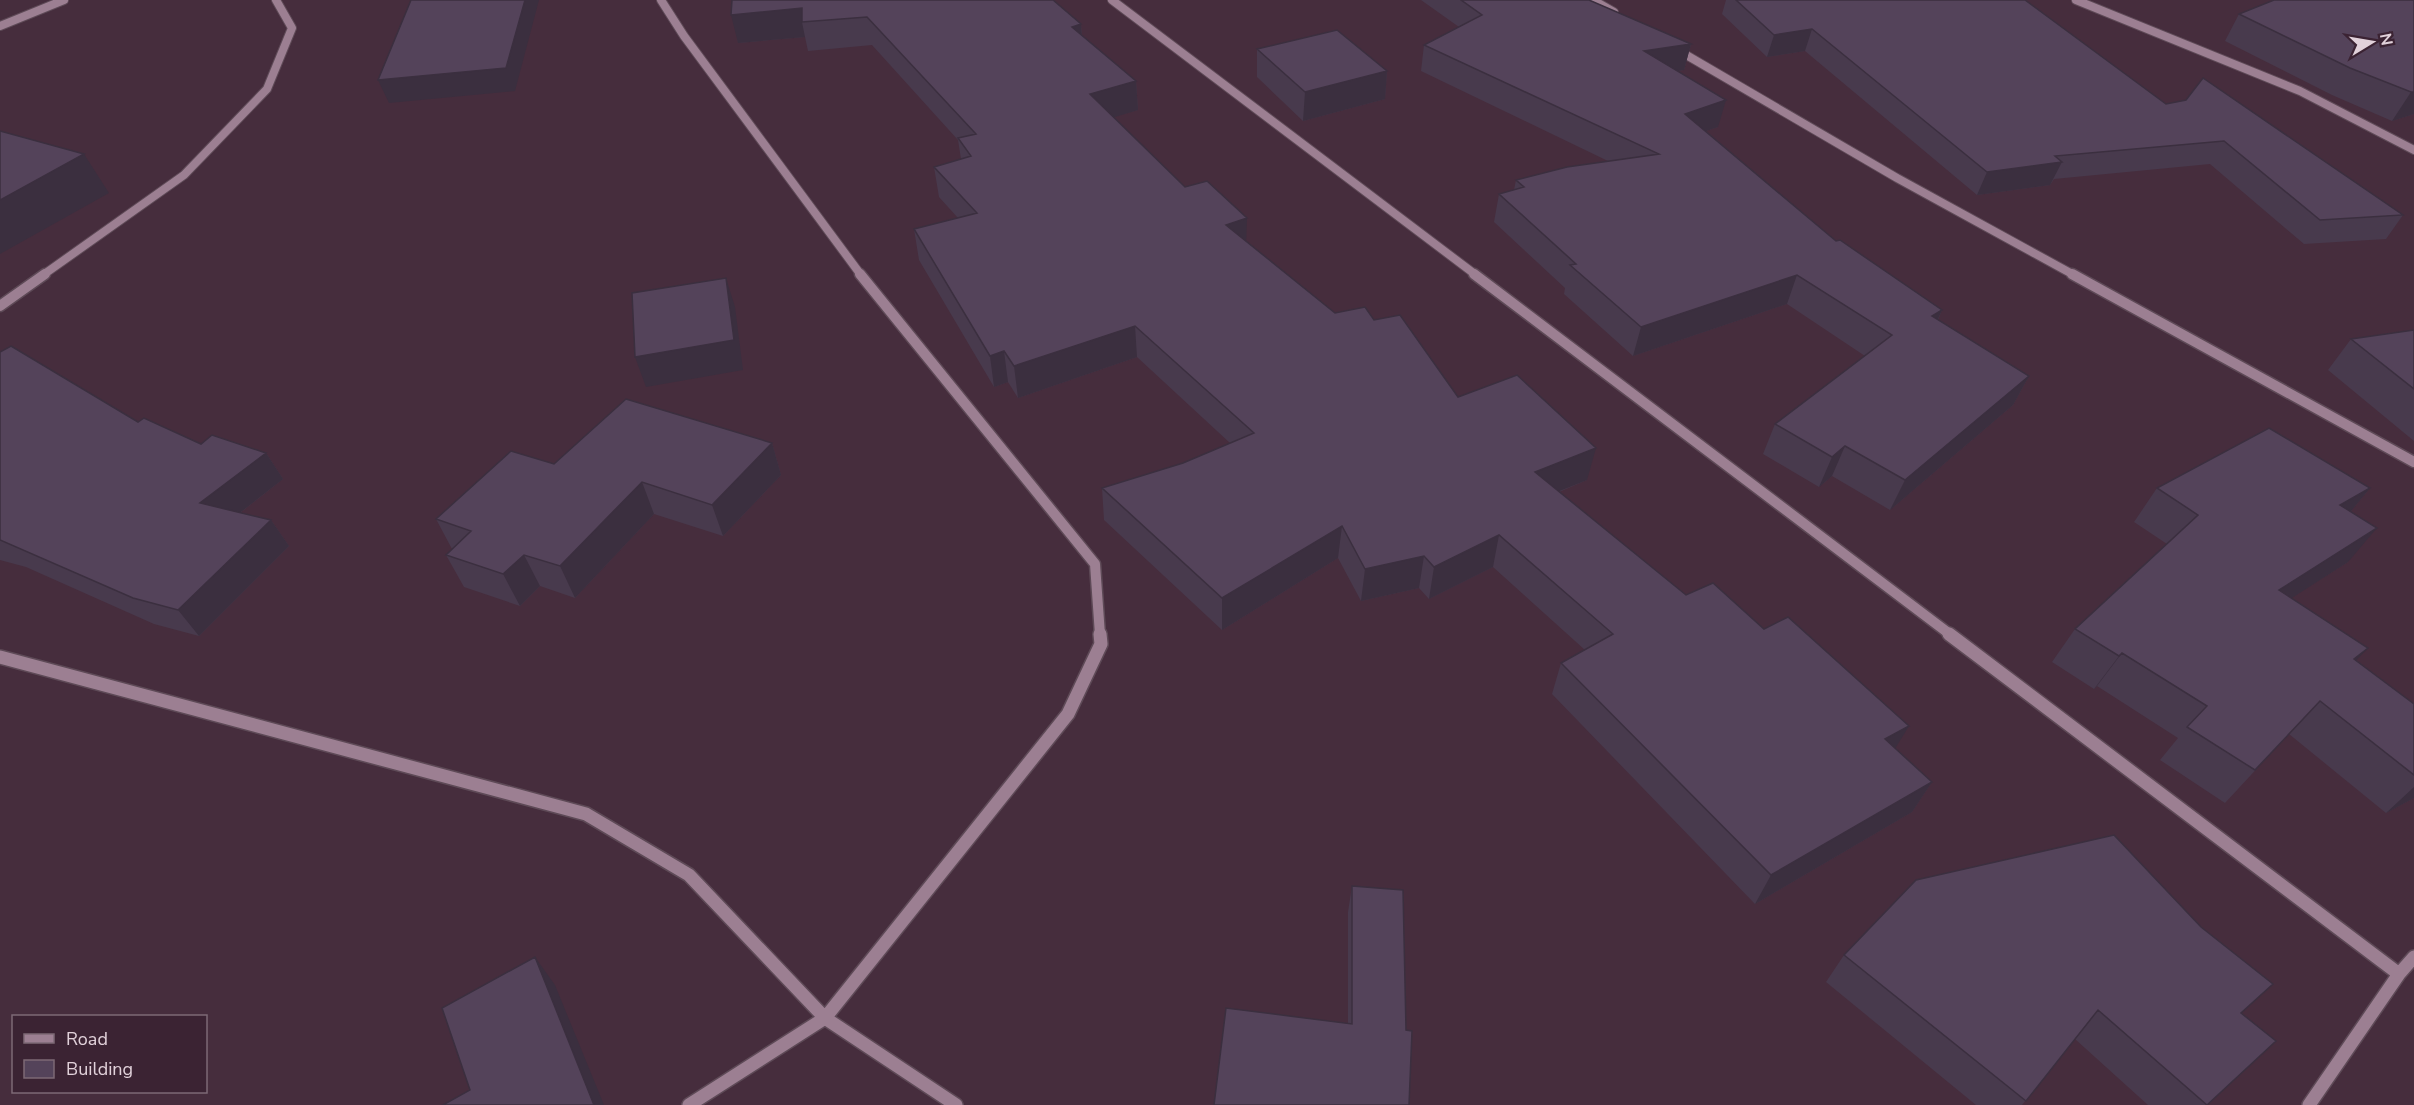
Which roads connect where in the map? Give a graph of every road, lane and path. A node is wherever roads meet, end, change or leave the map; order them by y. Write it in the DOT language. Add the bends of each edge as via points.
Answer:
graph roads {
  1 [pos="64,0"];
  2 [pos="276,0"];
  3 [pos="660,0"];
  4 [pos="1112,0"];
  5 [pos="1593,0"];
  6 [pos="2076,0"];
  7 [pos="1623,18"];
  8 [pos="0,26"];
  9 [pos="1664,42"];
  10 [pos="2414,150"];
  11 [pos="0,306"];
  12 [pos="2414,462"];
  13 [pos="0,657"];
  14 [pos="2414,957"];
  15 [pos="2399,974"];
  16 [pos="825,1018"];
  17 [pos="689,1105"];
  18 [pos="956,1105"];
  19 [pos="2309,1105"];
  1 -- 8 [label="street"];
  2 -- 11 [label="street" via="292,28 267,89 184,175"];
  3 -- 16 [label="street" via="880,303 1095,564 1101,644 1068,714"];
  4 -- 15 [label="street"];
  5 -- 7 [label="street"];
  6 -- 10 [label="street" via="2300,91"];
  9 -- 12 [label="street" via="1897,178"];
  13 -- 16 [label="street" via="586,814 689,875"];
  14 -- 15 [label="street"];
  15 -- 19 [label="street"];
  16 -- 17 [label="street"];
  16 -- 18 [label="street"];
}
